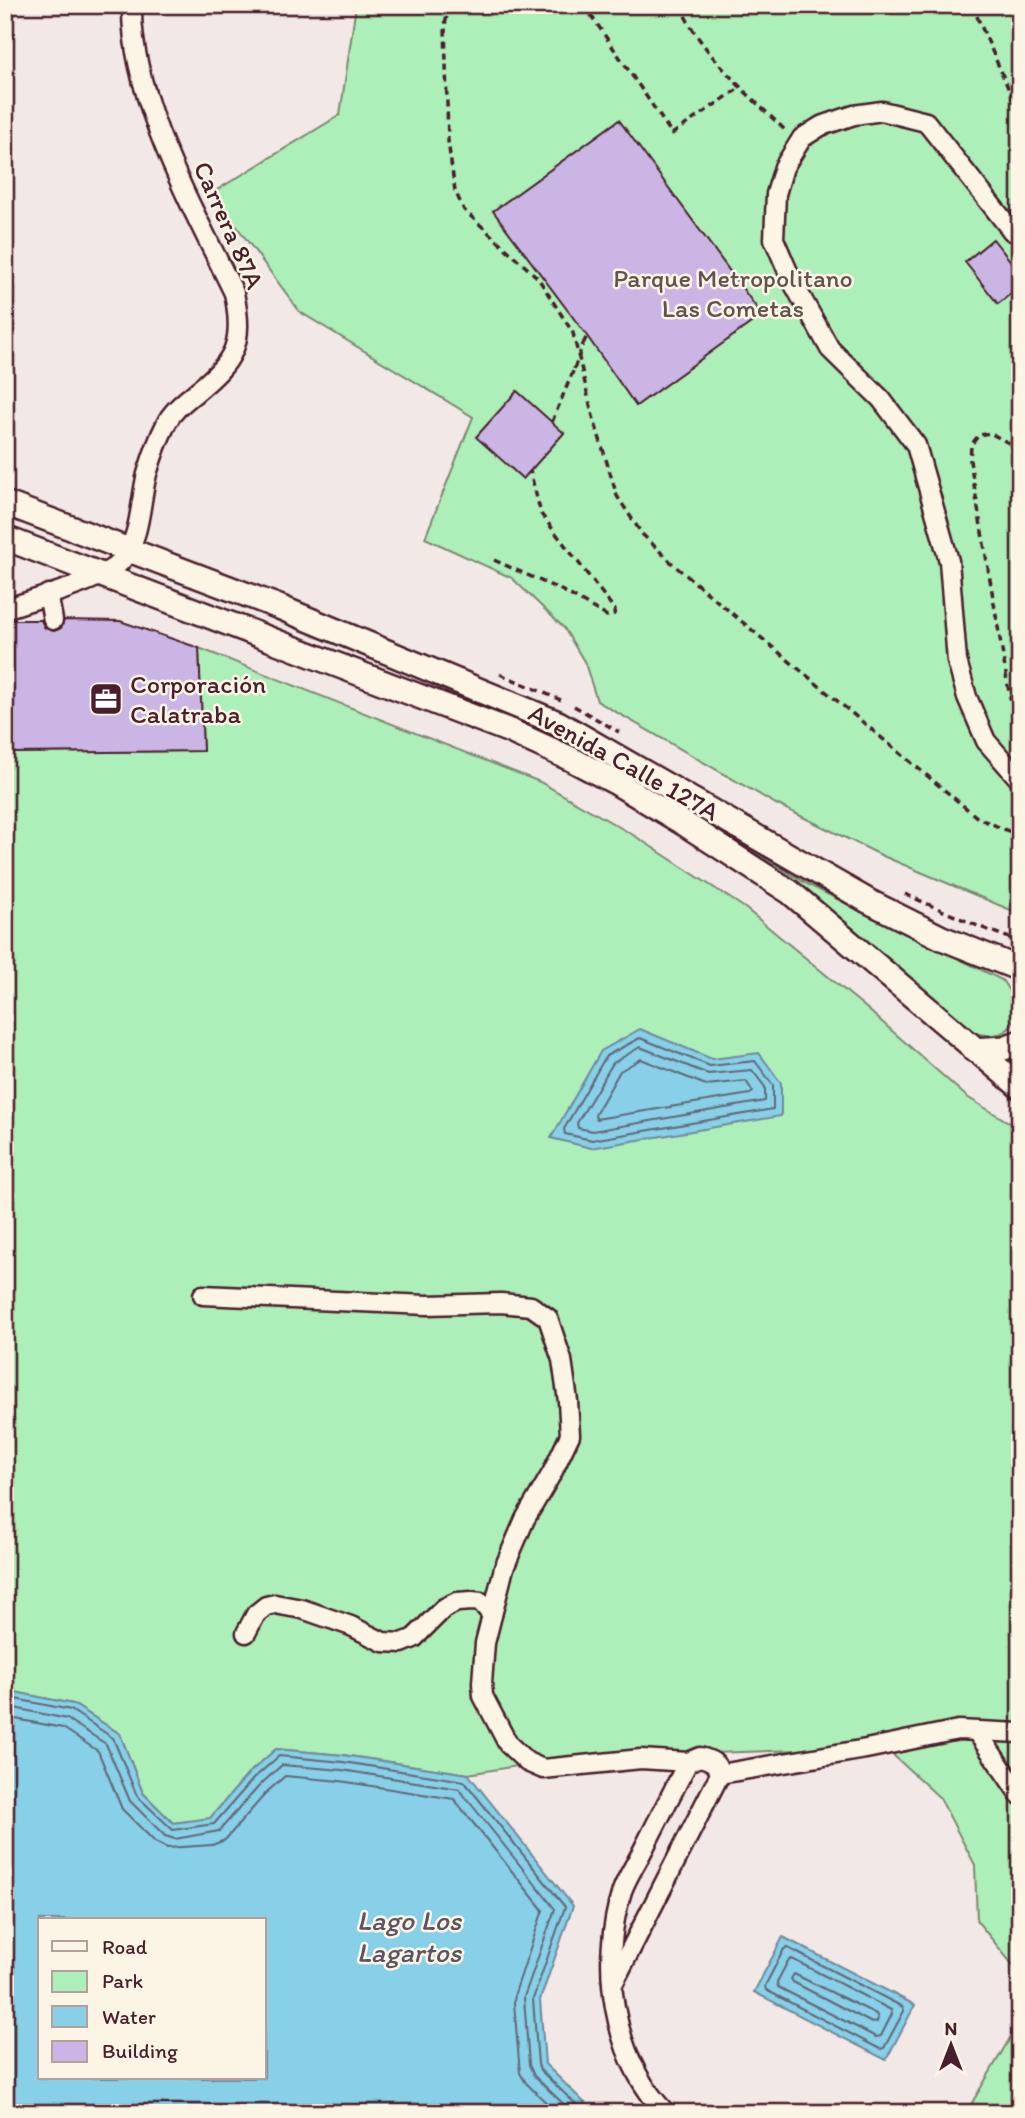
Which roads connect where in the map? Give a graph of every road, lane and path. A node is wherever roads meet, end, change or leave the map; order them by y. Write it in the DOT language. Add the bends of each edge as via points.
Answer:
graph roads {
  1 [pos="132,5"];
  2 [pos="449,5"];
  3 [pos="584,5"];
  4 [pos="680,5"];
  5 [pos="972,5"];
  6 [pos="741,87"];
  7 [pos="1020,115"];
  8 [pos="799,143"];
  9 [pos="1012,231"];
  10 [pos="587,336"];
  11 [pos="552,422"];
  12 [pos="1020,449"];
  13 [pos="530,471"];
  14 [pos="5,503"];
  15 [pos="5,538"];
  16 [pos="129,549"];
  17 [pos="494,560"];
  18 [pos="102,575"];
  19 [pos="47,594"];
  20 [pos="5,609"];
  21 [pos="53,620"];
  22 [pos="1020,714"];
  23 [pos="1020,780"];
  24 [pos="1020,836"];
  25 [pos="1018,970"];
  26 [pos="1020,1042"];
  27 [pos="974,1050"];
  28 [pos="1020,1087"];
  29 [pos="203,1295"];
  30 [pos="492,1615"];
  31 [pos="246,1633"];
  32 [pos="976,1732"];
  33 [pos="1020,1733"];
  34 [pos="688,1762"];
  35 [pos="720,1774"];
  36 [pos="1020,1795"];
  37 [pos="613,1984"];
  38 [pos="666,2113"];
  1 -- 16 [label="street, Carrera 87A" via="139,73 177,174 234,293 238,337 219,372 167,420 147,473"];
  2 -- 24 [label="path" via="445,25 448,141 455,191 464,211 538,278 573,333 617,496 642,534 978,818"];
  3 -- 6 [label="path" via="671,134"];
  4 -- 6 [label="path" via="689,26"];
  5 -- 7 [label="path"];
  6 -- 8 [label="path"];
  8 -- 9 [label="street" via="821,126 854,115 882,111 926,122"];
  8 -- 23 [label="street" via="784,167 776,194 774,239 830,349 881,399 916,445 949,561 957,661 967,697 986,741"];
  10 -- 11 [label="path, bridge"];
  12 -- 22 [label="path" via="990,433 979,435 971,445 970,461 1010,698"];
  13 -- 17 [label="path" via="541,514 614,614 607,616"];
  14 -- 16 [label="main road, Avenida Calle 127A"];
  15 -- 18 [label="main road, Avenida Calle 127A"];
  16 -- 18 [label="street"];
  16 -- 25 [label="main road, Avenida Calle 127A" via="558,723 868,901"];
  18 -- 19 [label="street"];
  18 -- 27 [label="main road, Avenida Calle 127A" via="510,731 604,776 790,892"];
  19 -- 20 [label="street"];
  19 -- 21 [label="street"];
  26 -- 27 [label="main road"];
  27 -- 28 [label="main road, Avenida Calle 127A"];
  29 -- 30 [label="street" via="428,1305 501,1303 531,1306 548,1318 562,1360 570,1435 520,1532"];
  30 -- 31 [label="street" via="481,1602 457,1602 402,1643 383,1642 351,1626 275,1604 256,1614"];
  30 -- 34 [label="street" via="485,1643 483,1696 508,1744 527,1762 543,1769 641,1759"];
  32 -- 33 [label="street"];
  32 -- 35 [label="street" via="958,1730"];
  32 -- 36 [label="street"];
  34 -- 35 [label="street" via="707,1758"];
  34 -- 37 [label="street" via="623,1889 611,1956"];
  35 -- 37 [label="street"];
  37 -- 38 [label="street" via="628,2052 645,2088"];
}
